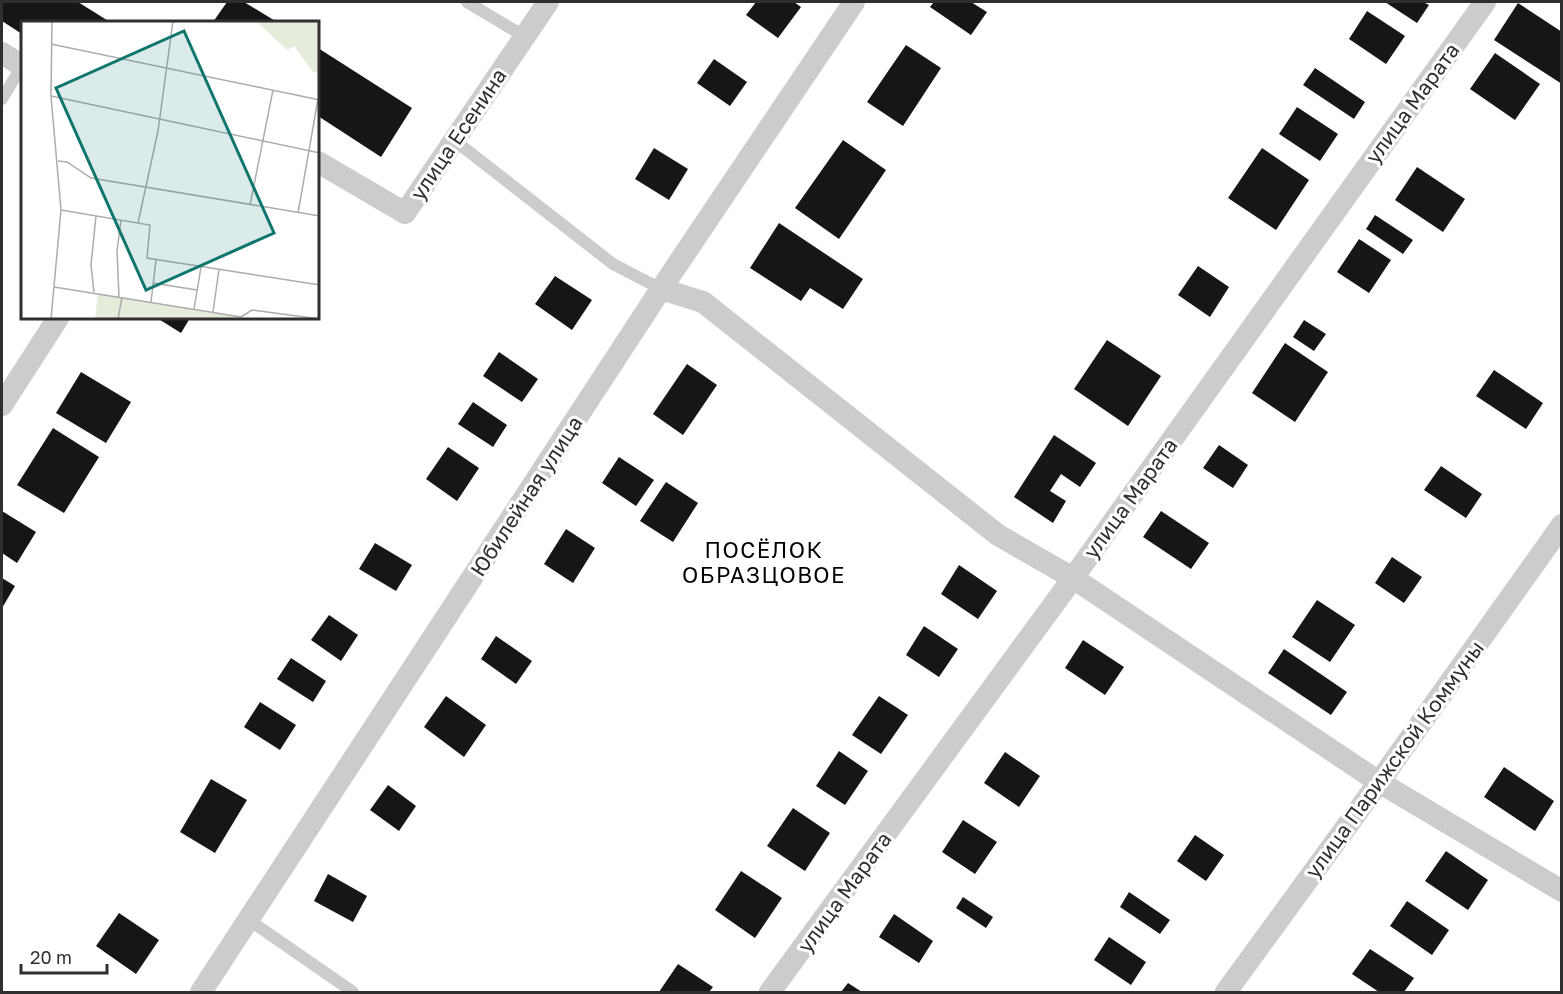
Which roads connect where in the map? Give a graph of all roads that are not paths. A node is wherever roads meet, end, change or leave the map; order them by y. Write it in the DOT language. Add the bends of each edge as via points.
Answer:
graph roads {
  1 [pos="467,2"];
  2 [pos="548,2"];
  3 [pos="854,2"];
  4 [pos="1485,2"];
  5 [pos="524,36"];
  6 [pos="2,53"];
  7 [pos="21,65"];
  8 [pos="21,68"];
  9 [pos="2,99"];
  10 [pos="454,140"];
  11 [pos="320,163"];
  12 [pos="661,289"];
  13 [pos="57,320"];
  14 [pos="2,405"];
  15 [pos="1562,525"];
  16 [pos="1073,578"];
  17 [pos="1379,782"];
  18 [pos="1562,891"];
  19 [pos="249,920"];
  20 [pos="201,993"];
  21 [pos="353,993"];
  22 [pos="770,993"];
  23 [pos="1226,993"];
  1 -- 5 [label="lane"];
  2 -- 5 [label="street, улица Есенина"];
  3 -- 12 [label="street, Юбилейная улица"];
  4 -- 16 [label="street, улица Марата"];
  5 -- 10 [label="street, улица Есенина"];
  6 -- 7 [label="street"];
  8 -- 9 [label="lane"];
  10 -- 11 [label="street, улица Есенина" via="405,213"];
  10 -- 12 [label="lane" via="613,264"];
  12 -- 16 [label="street" via="703,302 998,535"];
  12 -- 19 [label="street, Юбилейная улица"];
  13 -- 14 [label="street"];
  15 -- 17 [label="street, улица Парижской Коммуны"];
  16 -- 17 [label="street"];
  16 -- 22 [label="street, улица Марата"];
  17 -- 18 [label="street"];
  17 -- 23 [label="street, улица Парижской Коммуны"];
  19 -- 20 [label="street, Юбилейная улица"];
  19 -- 21 [label="lane"];
}
